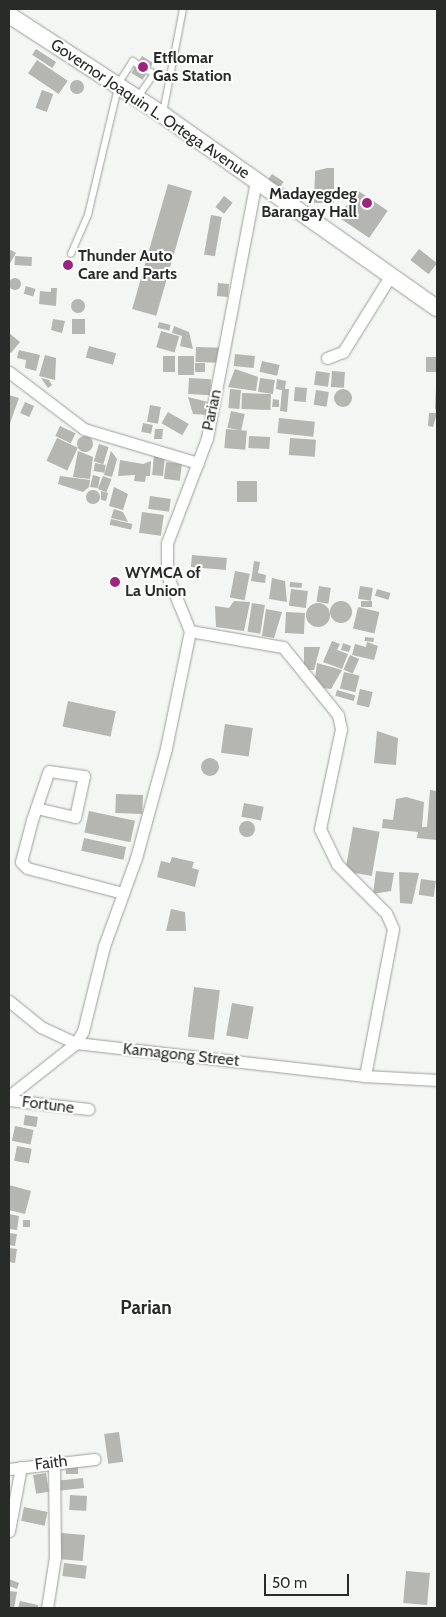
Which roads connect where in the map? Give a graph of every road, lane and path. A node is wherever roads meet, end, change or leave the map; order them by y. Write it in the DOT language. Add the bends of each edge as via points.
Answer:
graph roads {
  1 [pos="183,9"];
  2 [pos="9,15"];
  3 [pos="137,64"];
  4 [pos="148,70"];
  5 [pos="118,86"];
  6 [pos="137,98"];
  7 [pos="163,115"];
  8 [pos="256,182"];
  9 [pos="71,254"];
  10 [pos="391,275"];
  11 [pos="437,308"];
  12 [pos="327,358"];
  13 [pos="9,372"];
  14 [pos="198,463"];
  15 [pos="190,631"];
  16 [pos="36,808"];
  17 [pos="123,893"];
  18 [pos="9,1001"];
  19 [pos="76,1043"];
  20 [pos="365,1076"];
  21 [pos="437,1080"];
  22 [pos="9,1096"];
  23 [pos="9,1100"];
  24 [pos="88,1110"];
  25 [pos="94,1459"];
  26 [pos="54,1462"];
  27 [pos="21,1467"];
  28 [pos="9,1469"];
  29 [pos="9,1530"];
  30 [pos="47,1608"];
  1 -- 7 [label="lane"];
  2 -- 5 [label="main road, Governor Joaquin L. Ortega Avenue"];
  3 -- 5 [label="lane" via="133,61"];
  4 -- 6 [label="lane" via="154,74"];
  5 -- 6 [label="main road, Governor Joaquin L. Ortega Avenue"];
  5 -- 9 [label="lane" via="88,215"];
  6 -- 7 [label="main road, Governor Joaquin L. Ortega Avenue"];
  7 -- 8 [label="main road, Governor Joaquin L. Ortega Avenue"];
  8 -- 10 [label="main road, Governor Joaquin L. Ortega Avenue"];
  8 -- 14 [label="street, Parian" via="213,411"];
  10 -- 11 [label="main road, Governor Joaquin L. Ortega Avenue"];
  10 -- 12 [label="street" via="347,348 337,357"];
  13 -- 14 [label="street" via="84,429"];
  14 -- 15 [label="street, Parian" via="167,544 166,559 174,599"];
  15 -- 17 [label="street" via="166,748"];
  15 -- 20 [label="street" via="282,646 338,716 341,729 320,829 337,864 386,913 393,929"];
  16 -- 16 [label="street" via="50,770 84,776 75,817"];
  16 -- 17 [label="street" via="24,865"];
  17 -- 19 [label="street"];
  18 -- 19 [label="street, Kamagong Street" via="41,1026"];
  19 -- 20 [label="street, Kamagong Street"];
  19 -- 22 [label="street"];
  20 -- 21 [label="street, Kamagong Street"];
  23 -- 24 [label="street, Fortune"];
  25 -- 26 [label="street, Faith"];
  26 -- 27 [label="street, Faith"];
  26 -- 30 [label="street" via="55,1557"];
  27 -- 28 [label="street, Faith"];
  27 -- 29 [label="street"];
}
